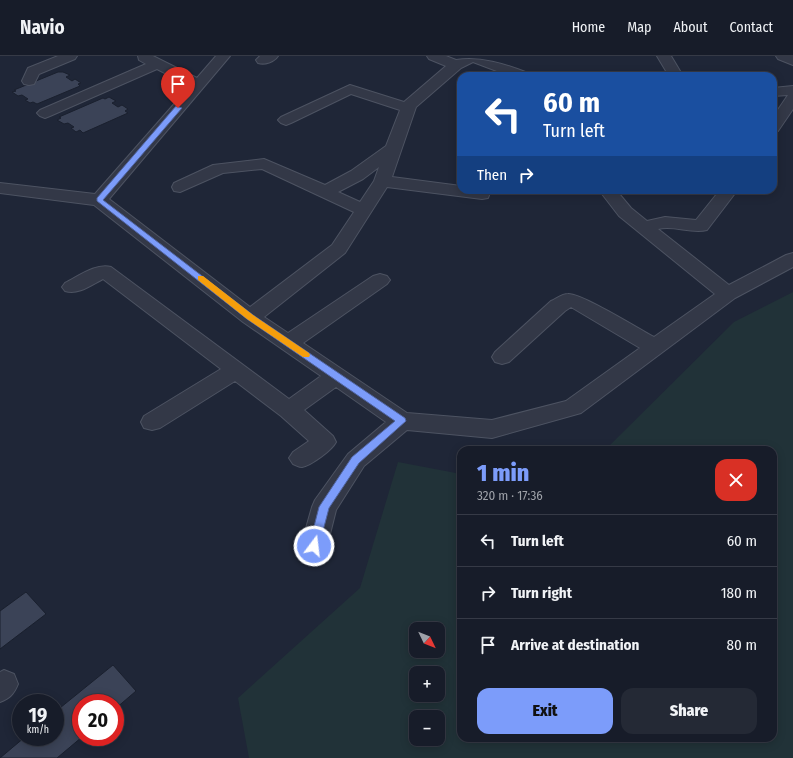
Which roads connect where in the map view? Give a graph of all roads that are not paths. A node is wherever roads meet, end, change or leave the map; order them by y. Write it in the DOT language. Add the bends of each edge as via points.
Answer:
graph roads {
  1 [pos="70,56"];
  2 [pos="141,56"];
  3 [pos="223,56"];
  4 [pos="434,56"];
  5 [pos="664,56"];
  6 [pos="783,56"];
  7 [pos="474,57"];
  8 [pos="793,61"];
  9 [pos="157,64"];
  10 [pos="456,65"];
  11 [pos="513,72"];
  12 [pos="674,72"];
  13 [pos="29,81"];
  14 [pos="198,84"];
  15 [pos="793,90"];
  16 [pos="777,92"];
  17 [pos="793,98"];
  18 [pos="408,108"];
  19 [pos="45,113"];
  20 [pos="286,120"];
  21 [pos="777,122"];
  22 [pos="393,149"];
  23 [pos="382,181"];
  24 [pos="180,187"];
  25 [pos="0,188"];
  26 [pos="457,191"];
  27 [pos="325,192"];
  28 [pos="610,194"];
  29 [pos="725,194"];
  30 [pos="99,200"];
  31 [pos="364,210"];
  32 [pos="644,227"];
  33 [pos="793,259"];
  34 [pos="380,280"];
  35 [pos="72,287"];
  36 [pos="728,294"];
  37 [pos="250,317"];
  38 [pos="289,343"];
  39 [pos="655,347"];
  40 [pos="502,357"];
  41 [pos="236,370"];
  42 [pos="336,376"];
  43 [pos="289,410"];
  44 [pos="402,421"];
  45 [pos="152,422"];
  46 [pos="301,458"];
  47 [pos="314,546"];
  1 -- 13 [label="lane" via="33,71"];
  2 -- 9 [label="lane"];
  3 -- 14 [label="lane"];
  4 -- 10 [label="lane"];
  5 -- 12 [label="lane"];
  6 -- 8 [label="lane"];
  7 -- 10 [label="lane"];
  7 -- 11 [label="lane"];
  9 -- 14 [label="lane"];
  9 -- 19 [label="lane"];
  10 -- 18 [label="lane"];
  14 -- 30 [label="lane"];
  15 -- 16 [label="lane"];
  17 -- 21 [label="lane"];
  18 -- 20 [label="lane" via="350,89"];
  18 -- 22 [label="lane"];
  22 -- 23 [label="lane"];
  22 -- 27 [label="lane"];
  23 -- 26 [label="lane"];
  23 -- 31 [label="lane"];
  24 -- 27 [label="lane" via="219,168 264,164"];
  25 -- 30 [label="lane"];
  27 -- 31 [label="lane"];
  28 -- 32 [label="lane" via="625,212"];
  29 -- 32 [label="lane" via="701,226 665,222"];
  30 -- 37 [label="lane"];
  31 -- 37 [label="lane" via="340,249"];
  32 -- 36 [label="lane"];
  33 -- 36 [label="lane"];
  34 -- 38 [label="lane"];
  35 -- 41 [label="lane" via="104,271"];
  36 -- 39 [label="lane"];
  37 -- 38 [label="lane"];
  38 -- 42 [label="lane"];
  39 -- 40 [label="lane" via="569,300 558,306"];
  39 -- 44 [label="lane" via="573,407 492,429"];
  41 -- 43 [label="lane"];
  41 -- 45 [label="lane"];
  42 -- 43 [label="lane"];
  42 -- 44 [label="lane"];
  43 -- 46 [label="lane" via="325,442"];
  44 -- 47 [label="lane" via="356,460 324,507"];
}
